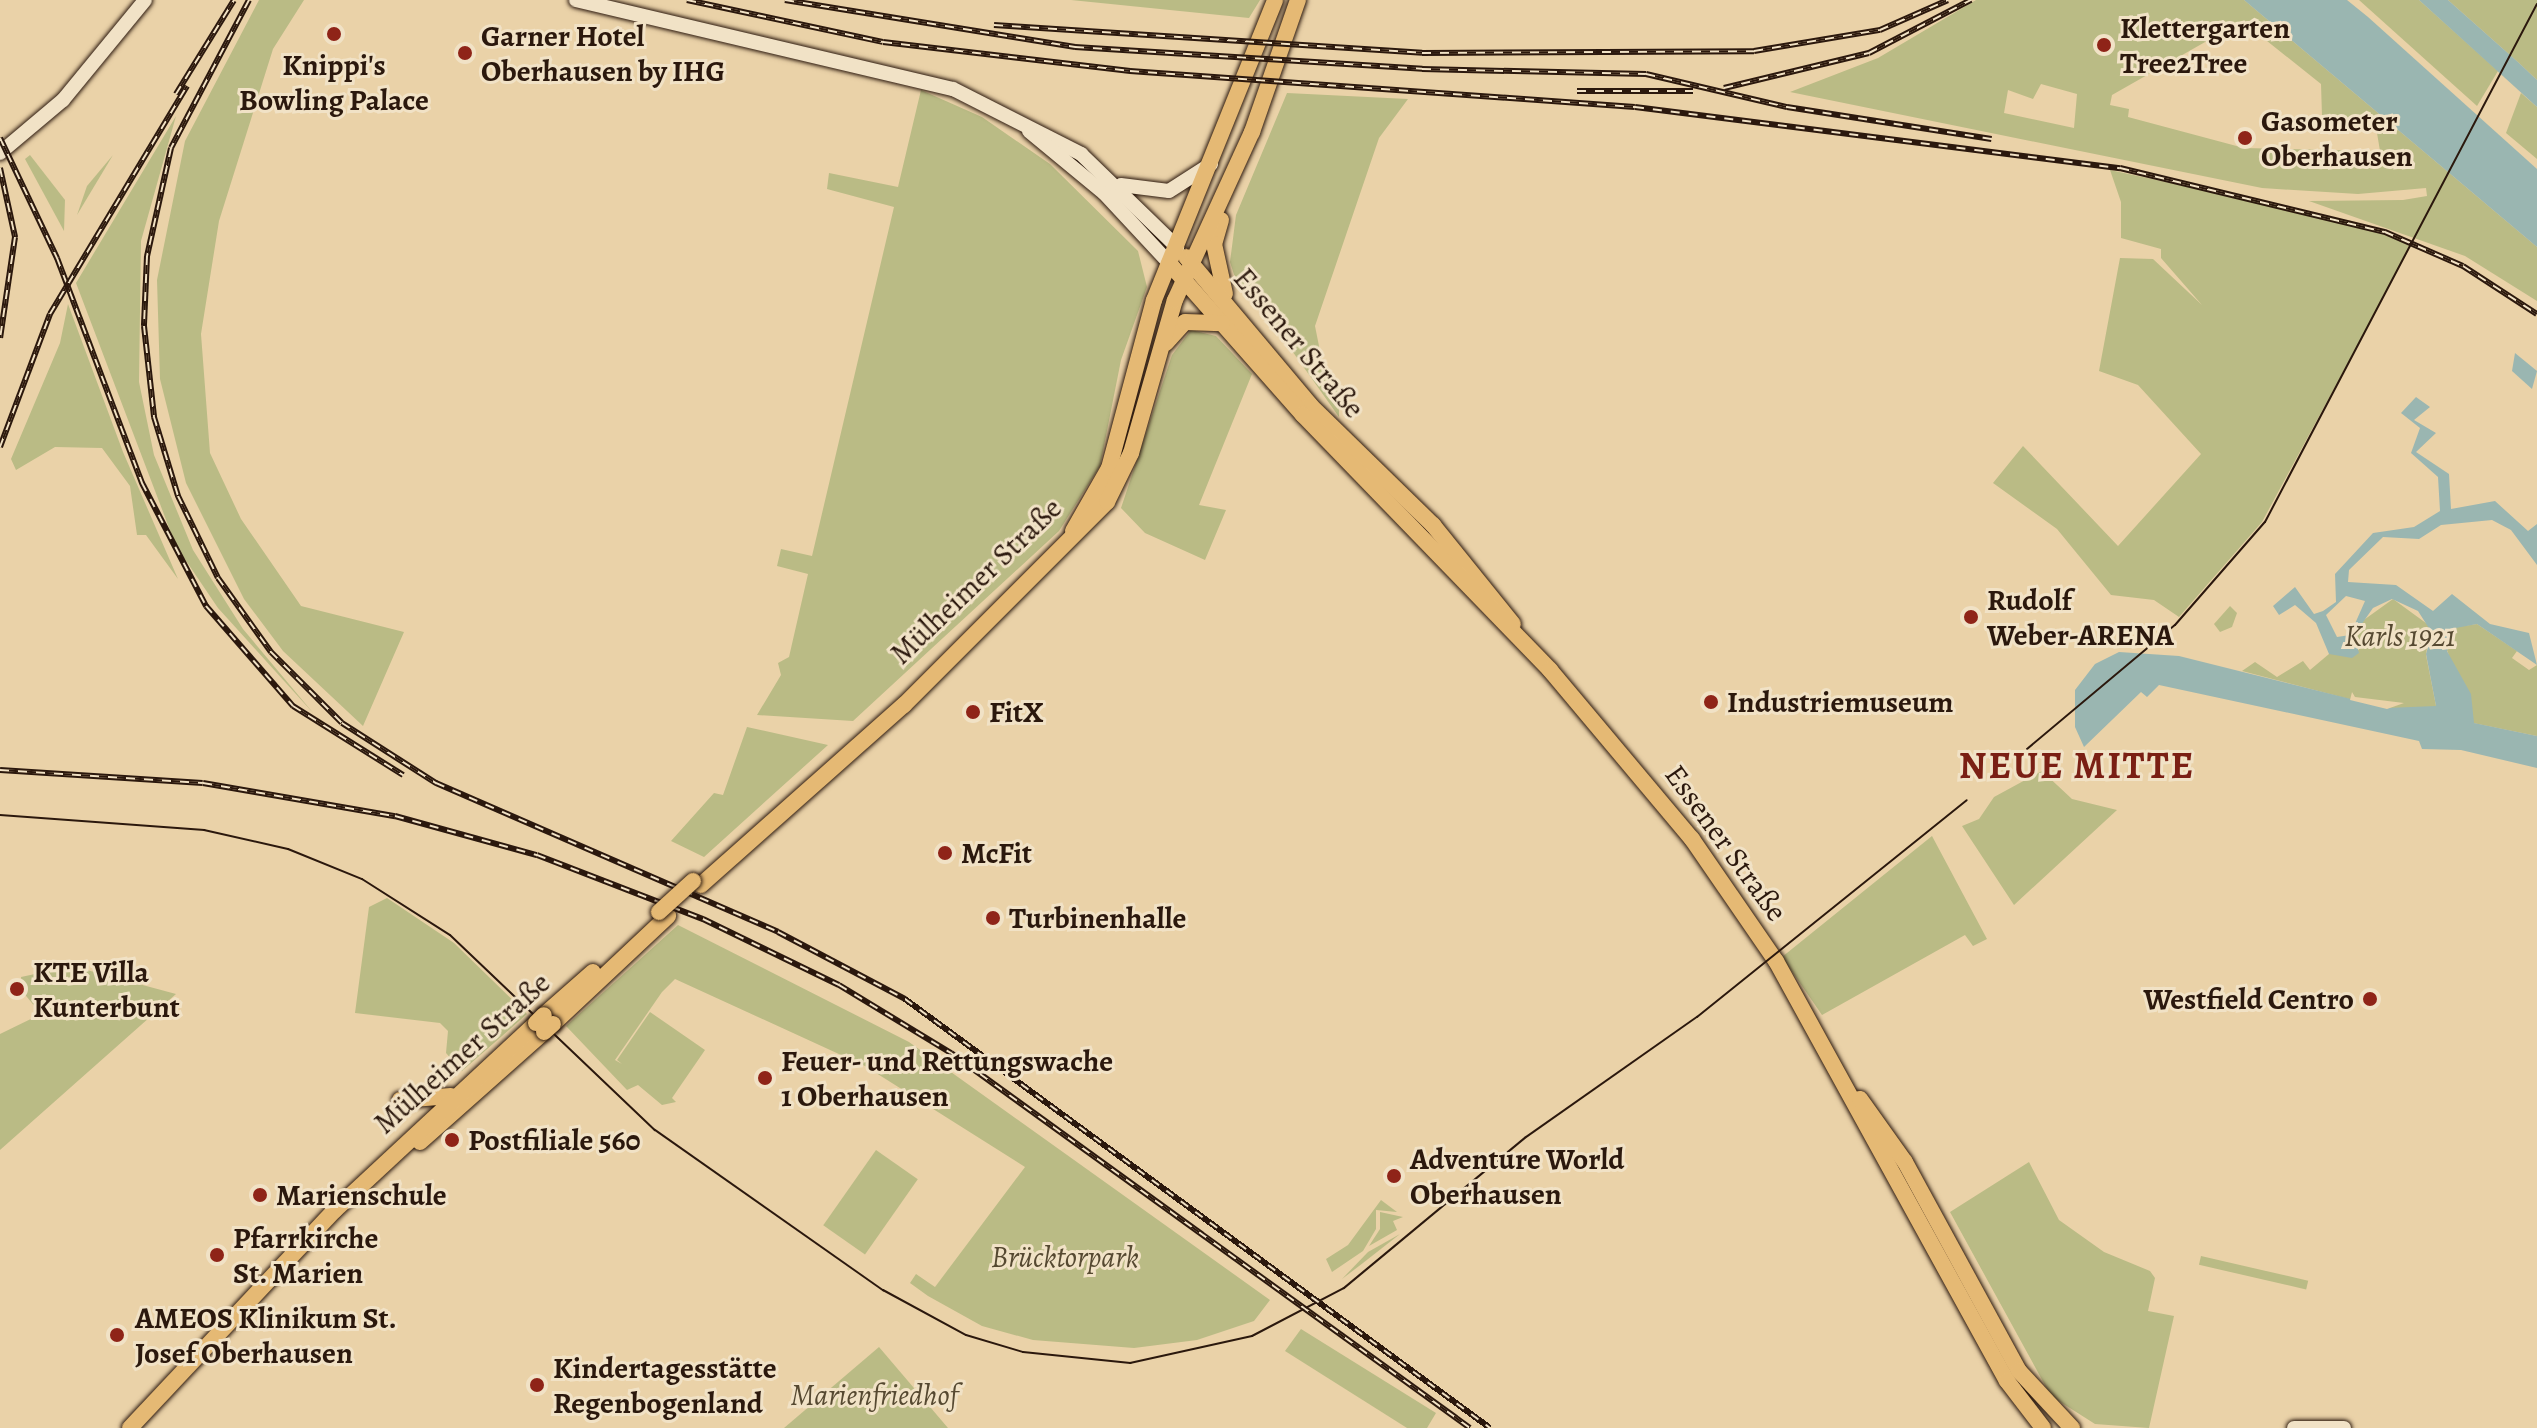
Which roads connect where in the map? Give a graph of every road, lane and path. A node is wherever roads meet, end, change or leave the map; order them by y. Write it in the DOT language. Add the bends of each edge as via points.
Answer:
graph roads {
  1 [pos="145,0"];
  2 [pos="576,0"];
  3 [pos="1275,0"];
  4 [pos="1298,0"];
  5 [pos="1003,113"];
  6 [pos="1252,132"];
  7 [pos="0,153"];
  8 [pos="1214,162"];
  9 [pos="1117,184"];
  10 [pos="1177,247"];
  11 [pos="1192,262"];
  12 [pos="1169,263"];
  13 [pos="1183,281"];
  14 [pos="1226,299"];
  15 [pos="1222,323"];
  16 [pos="1157,359"];
  17 [pos="1446,554"];
  18 [pos="857,741"];
  19 [pos="544,1024"];
  20 [pos="456,1095"];
  21 [pos="400,1100"];
  22 [pos="453,1114"];
  23 [pos="1917,1196"];
  24 [pos="2310,1427"];
  25 [pos="130,1428"];
  26 [pos="144,1428"];
  27 [pos="2043,1428"];
  28 [pos="2072,1428"];
  29 [pos="2294,1428"];
  30 [pos="2344,1428"];
  1 -- 7 [label="main road" via="63,100"];
  2 -- 5 [label="main road" via="899,71"];
  3 -- 8 [label="main road, Mülheimer Straße"];
  4 -- 6 [label="main road"];
  5 -- 9 [label="main road" via="1053,135"];
  5 -- 12 [label="main road" via="1104,193"];
  6 -- 11 [label="main road, Mülheimer Straße"];
  6 -- 14 [label="main road" via="1214,244"];
  8 -- 9 [label="main road" via="1169,191"];
  8 -- 10 [label="main road, Mülheimer Straße"];
  9 -- 10 [label="main road"];
  10 -- 11 [label="main road, Essener Straße"];
  10 -- 12 [label="main road, Mülheimer Straße"];
  11 -- 13 [label="main road, Mülheimer Straße"];
  11 -- 14 [label="main road, Essener Straße"];
  12 -- 13 [label="main road, Essener Straße"];
  12 -- 18 [label="main road, Mülheimer Straße" via="1109,468 1084,517"];
  13 -- 15 [label="main road, Essener Straße"];
  13 -- 16 [label="main road, Mülheimer Straße"];
  14 -- 17 [label="main road, Essener Straße" via="1310,405"];
  15 -- 16 [label="main road" via="1185,322"];
  15 -- 17 [label="main road, Essener Straße"];
  16 -- 18 [label="main road, Mülheimer Straße" via="1127,464 1098,516"];
  17 -- 23 [label="main road, Essener Straße" via="1692,839 1776,961"];
  18 -- 19 [label="main road, Mülheimer Straße"];
  19 -- 20 [label="main road, Mülheimer Straße"];
  19 -- 22 [label="main road, Mülheimer Straße"];
  20 -- 21 [label="main road"];
  20 -- 22 [label="main road"];
  20 -- 25 [label="main road, Mülheimer Straße" via="294,1252"];
  22 -- 26 [label="main road, Mülheimer Straße" via="290,1268"];
  23 -- 27 [label="main road, Essener Straße" via="2007,1381"];
  23 -- 28 [label="main road, Essener Straße" via="2019,1371"];
  24 -- 29 [label="main road"];
  24 -- 30 [label="main road"];
}
